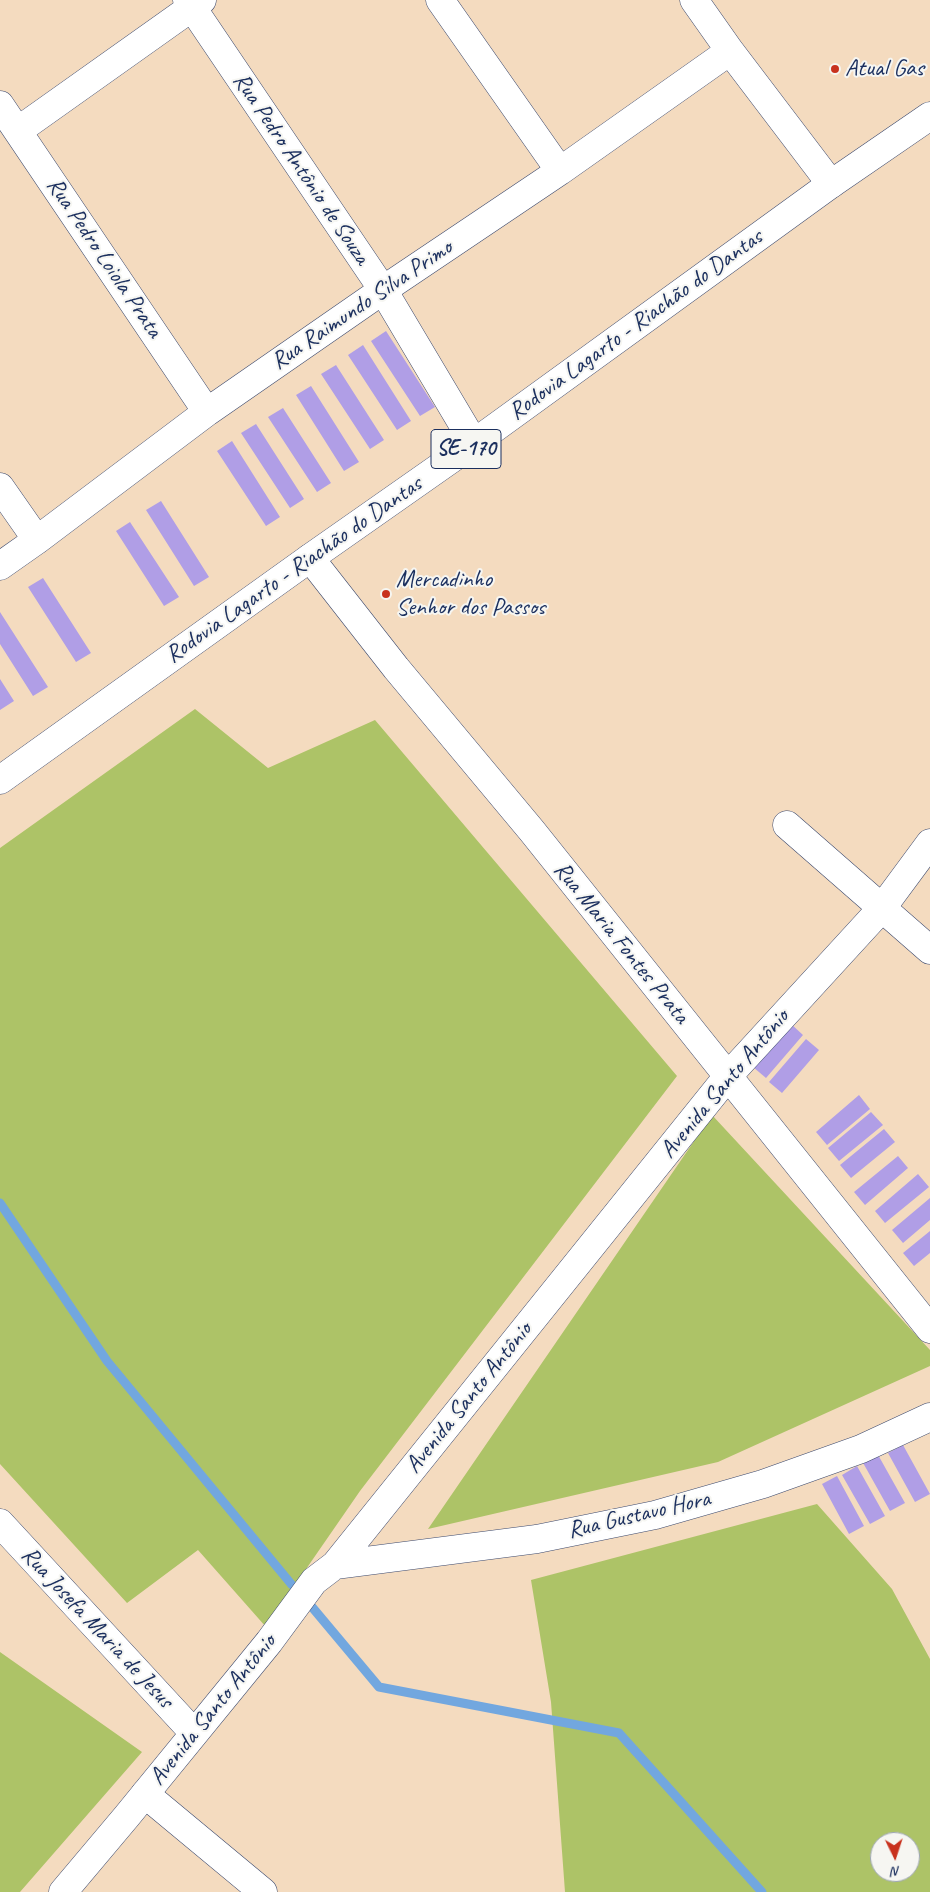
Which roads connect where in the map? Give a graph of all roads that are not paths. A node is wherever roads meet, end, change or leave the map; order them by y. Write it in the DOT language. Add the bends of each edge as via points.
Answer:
graph roads {
  1 [pos="440,0"];
  2 [pos="694,0"];
  3 [pos="194,2"];
  4 [pos="730,51"];
  5 [pos="0,105"];
  6 [pos="930,116"];
  7 [pos="19,130"];
  8 [pos="560,171"];
  9 [pos="831,184"];
  10 [pos="383,290"];
  11 [pos="207,412"];
  12 [pos="474,442"];
  13 [pos="0,487"];
  14 [pos="37,540"];
  15 [pos="310,558"];
  16 [pos="0,566"];
  17 [pos="0,780"];
  18 [pos="787,825"];
  19 [pos="930,843"];
  20 [pos="882,908"];
  21 [pos="930,950"];
  22 [pos="728,1076"];
  23 [pos="930,1329"];
  24 [pos="930,1416"];
  25 [pos="0,1522"];
  26 [pos="336,1565"];
  27 [pos="194,1733"];
  28 [pos="145,1794"];
  29 [pos="63,1892"];
  30 [pos="263,1892"];
  1 -- 8 [label="street"];
  2 -- 4 [label="street"];
  3 -- 7 [label="street"];
  3 -- 10 [label="street, Rua Pedro Antônio de Souza"];
  4 -- 8 [label="street, Rua Raimundo Silva Primo"];
  4 -- 9 [label="street"];
  5 -- 7 [label="street, Rua Pedro Loiola Prata"];
  6 -- 9 [label="street, Rodovia Lagarto - Riachão do Dantas / SE-170"];
  7 -- 11 [label="street, Rua Pedro Loiola Prata"];
  8 -- 10 [label="street, Rua Raimundo Silva Primo"];
  9 -- 12 [label="street, Rodovia Lagarto - Riachão do Dantas / SE-170"];
  10 -- 11 [label="street, Rua Raimundo Silva Primo"];
  10 -- 12 [label="street, Rua Pedro Antônio de Souza"];
  11 -- 14 [label="street, Rua Raimundo Silva Primo"];
  12 -- 15 [label="street, Rodovia Lagarto - Riachão do Dantas / SE-170"];
  13 -- 14 [label="street"];
  14 -- 16 [label="street, Rua Raimundo Silva Primo"];
  15 -- 17 [label="street, Rodovia Lagarto - Riachão do Dantas / SE-170"];
  15 -- 22 [label="street, Rua Maria Fontes Prata"];
  18 -- 20 [label="street"];
  19 -- 20 [label="street, Avenida Santo Antônio"];
  20 -- 21 [label="street"];
  20 -- 22 [label="street, Avenida Santo Antônio"];
  22 -- 23 [label="street, Rua Maria Fontes Prata"];
  22 -- 26 [label="street, Avenida Santo Antônio"];
  24 -- 26 [label="street, Rua Gustavo Hora" via="861,1449 763,1484 655,1515 537,1539"];
  25 -- 27 [label="street, Rua Josefa Maria de Jesus"];
  26 -- 27 [label="street, Avenida Santo Antônio" via="314,1581"];
  27 -- 28 [label="street, Avenida Santo Antônio"];
  28 -- 29 [label="street, Avenida Santo Antônio"];
  28 -- 30 [label="street"];
}
